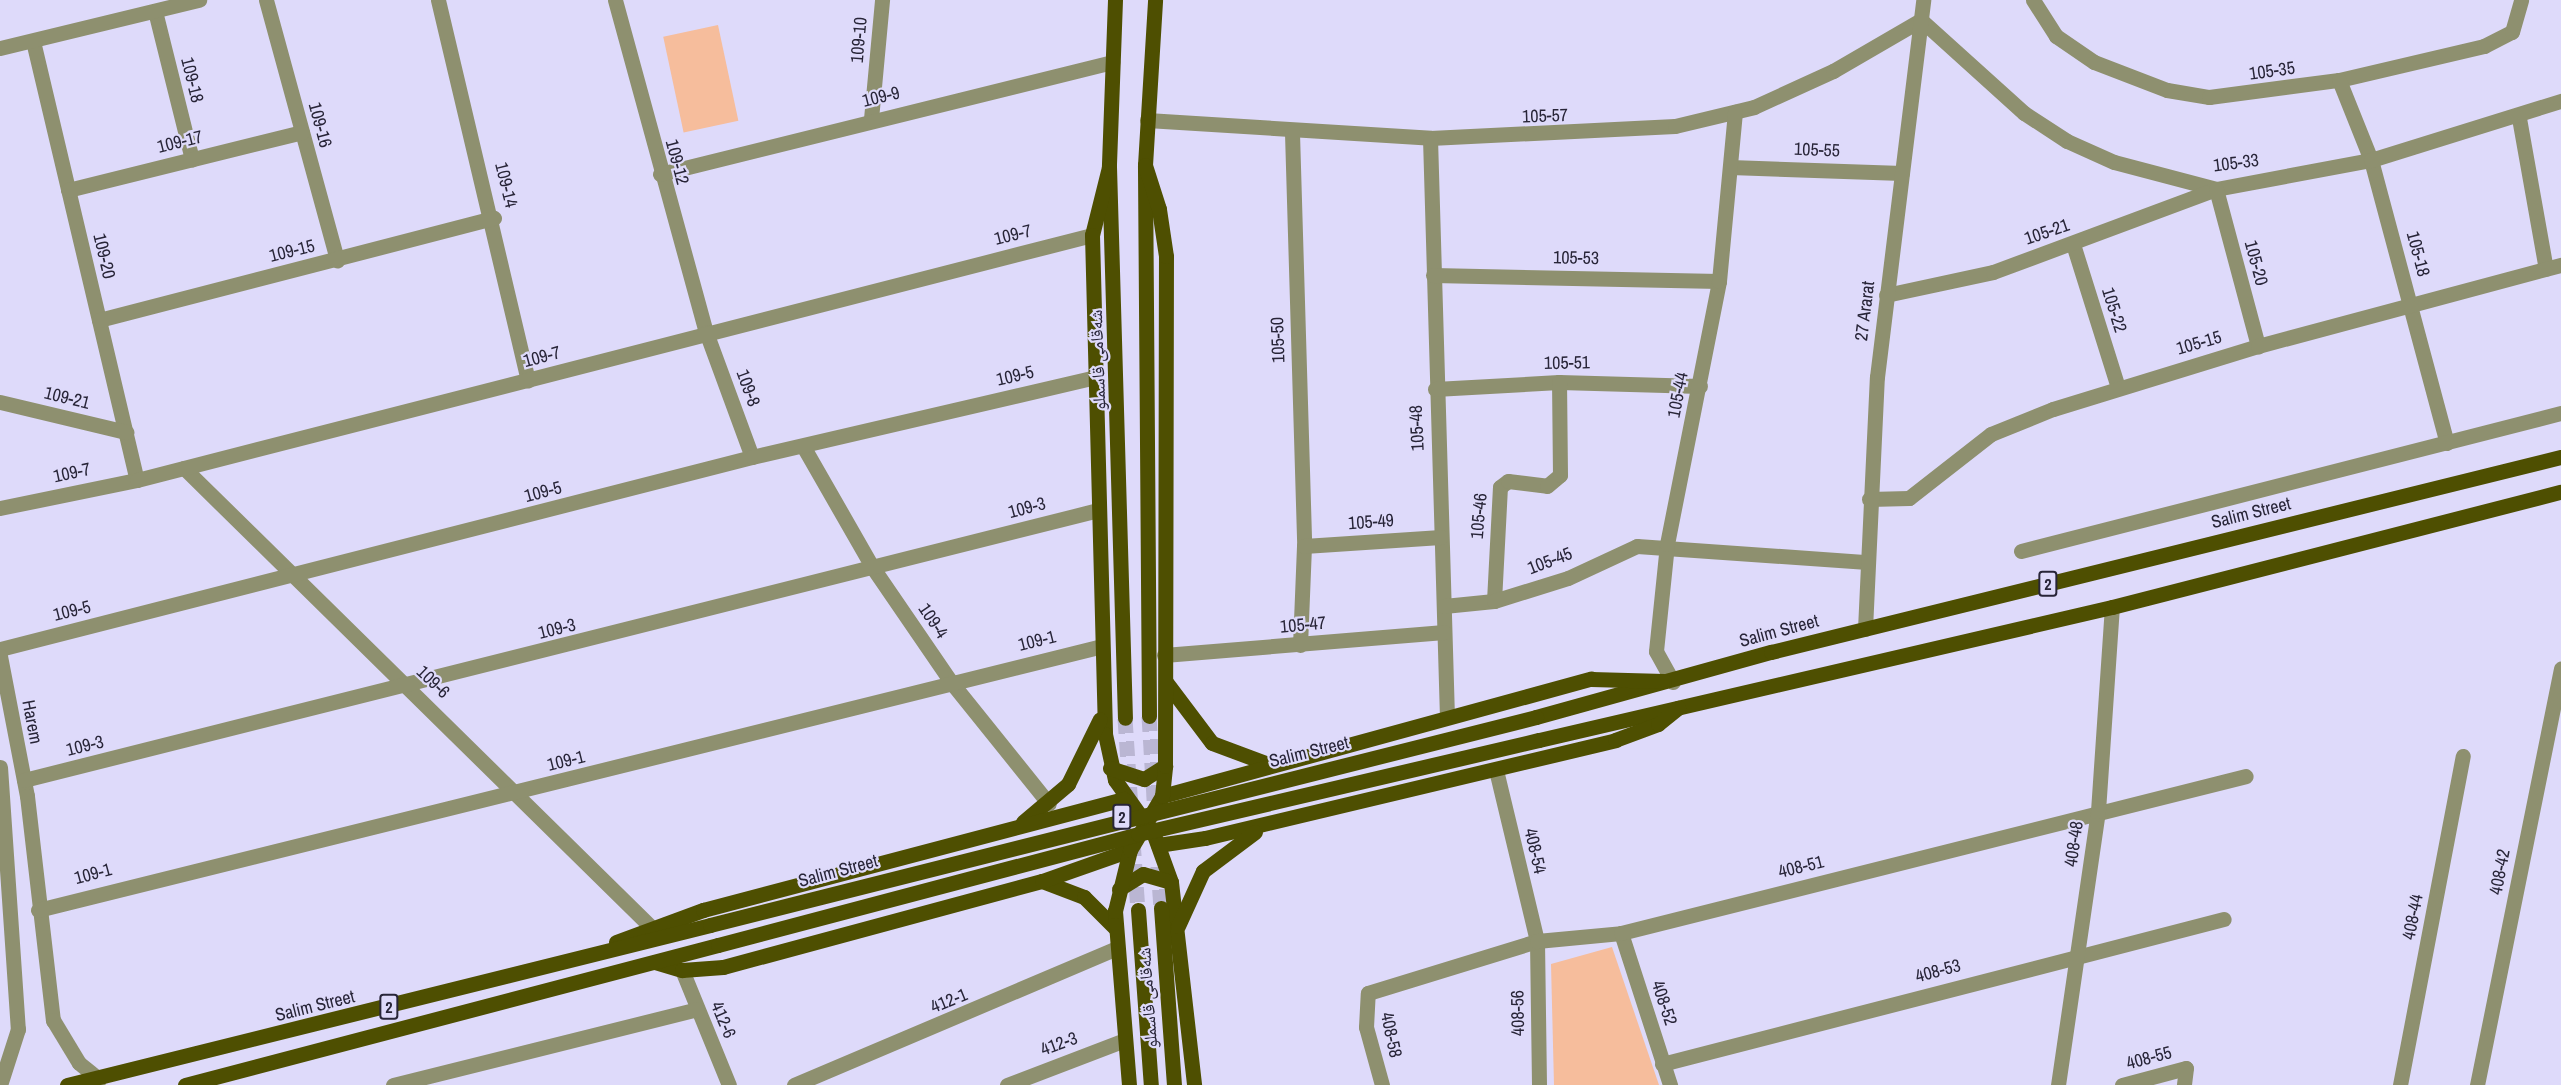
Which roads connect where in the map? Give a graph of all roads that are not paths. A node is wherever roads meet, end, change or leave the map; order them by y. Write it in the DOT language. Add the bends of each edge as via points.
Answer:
graph roads {
  1 [pos="198,0"];
  2 [pos="266,0"];
  3 [pos="438,0"];
  4 [pos="615,0"];
  5 [pos="882,0"];
  6 [pos="1114,0"];
  7 [pos="1155,0"];
  8 [pos="1923,0"];
  9 [pos="2033,0"];
  10 [pos="2521,2"];
  11 [pos="155,11"];
  12 [pos="1921,20"];
  13 [pos="33,41"];
  14 [pos="0,48"];
  15 [pos="1112,62"];
  16 [pos="2339,80"];
  17 [pos="2561,101"];
  18 [pos="1735,112"];
  19 [pos="2518,118"];
  20 [pos="871,119"];
  21 [pos="1147,120"];
  22 [pos="302,132"];
  23 [pos="1292,133"];
  24 [pos="1430,138"];
  25 [pos="192,159"];
  26 [pos="2371,160"];
  27 [pos="1144,165"];
  28 [pos="1109,167"];
  29 [pos="1730,167"];
  30 [pos="1902,173"];
  31 [pos="660,174"];
  32 [pos="2216,189"];
  33 [pos="68,190"];
  34 [pos="494,218"];
  35 [pos="1092,235"];
  36 [pos="2073,244"];
  37 [pos="337,260"];
  38 [pos="2554,267"];
  39 [pos="1433,275"];
  40 [pos="1719,281"];
  41 [pos="1886,295"];
  42 [pos="2411,305"];
  43 [pos="99,320"];
  44 [pos="706,332"];
  45 [pos="2258,346"];
  46 [pos="1097,377"];
  47 [pos="528,381"];
  48 [pos="1559,382"];
  49 [pos="1700,386"];
  50 [pos="2118,388"];
  51 [pos="1435,389"];
  52 [pos="0,402"];
  53 [pos="2561,413"];
  54 [pos="126,432"];
  55 [pos="2447,443"];
  56 [pos="803,446"];
  57 [pos="752,457"];
  58 [pos="2561,457"];
  59 [pos="184,468"];
  60 [pos="136,480"];
  61 [pos="2561,492"];
  62 [pos="1869,499"];
  63 [pos="0,508"];
  64 [pos="1098,510"];
  65 [pos="1441,537"];
  66 [pos="1667,544"];
  67 [pos="1304,546"];
  68 [pos="2021,551"];
  69 [pos="1867,562"];
  70 [pos="873,568"];
  71 [pos="297,577"];
  72 [pos="1494,601"];
  73 [pos="1444,606"];
  74 [pos="2112,607"];
  75 [pos="1865,629"];
  76 [pos="1444,632"];
  77 [pos="1300,645"];
  78 [pos="1102,646"];
  79 [pos="0,649"];
  80 [pos="1164,655"];
  81 [pos="0,656"];
  82 [pos="2561,668"];
  83 [pos="1165,681"];
  84 [pos="951,682"];
  85 [pos="1673,682"];
  86 [pos="410,687"];
  87 [pos="1684,704"];
  88 [pos="1102,711"];
  89 [pos="1149,716"];
  90 [pos="1447,716"];
  91 [pos="1125,718"];
  92 [pos="2554,738"];
  93 [pos="2463,756"];
  94 [pos="1271,765"];
  95 [pos="1165,766"];
  96 [pos="0,767"];
  97 [pos="1110,768"];
  98 [pos="1496,770"];
  99 [pos="2246,776"];
  100 [pos="1192,787"];
  101 [pos="25,788"];
  102 [pos="2,789"];
  103 [pos="519,793"];
  104 [pos="1162,796"];
  105 [pos="1124,799"];
  106 [pos="1049,804"];
  107 [pos="2098,811"];
  108 [pos="1076,813"];
  109 [pos="1278,820"];
  110 [pos="1149,825"];
  111 [pos="1011,829"];
  112 [pos="1205,838"];
  113 [pos="1158,845"];
  114 [pos="1130,850"];
  115 [pos="1090,866"];
  116 [pos="1042,880"];
  117 [pos="1171,882"];
  118 [pos="1119,889"];
  119 [pos="1161,908"];
  120 [pos="38,910"];
  121 [pos="1138,910"];
  122 [pos="2224,919"];
  123 [pos="1178,926"];
  124 [pos="651,927"];
  125 [pos="1116,929"];
  126 [pos="1621,933"];
  127 [pos="1537,941"];
  128 [pos="1117,948"];
  129 [pos="2077,954"];
  130 [pos="571,962"];
  131 [pos="655,962"];
  132 [pos="682,970"];
  133 [pos="1368,993"];
  134 [pos="697,1009"];
  135 [pos="1125,1040"];
  136 [pos="1662,1064"];
  137 [pos="99,1079"];
  138 [pos="1015,1083"];
  139 [pos="2405,1084"];
  140 [pos="0,1085"];
  141 [pos="67,1085"];
  142 [pos="185,1085"];
  143 [pos="393,1085"];
  144 [pos="729,1085"];
  145 [pos="794,1085"];
  146 [pos="1129,1085"];
  147 [pos="1151,1085"];
  148 [pos="1174,1085"];
  149 [pos="1194,1085"];
  150 [pos="1382,1085"];
  151 [pos="1539,1085"];
  152 [pos="1670,1085"];
  153 [pos="2058,1085"];
  154 [pos="2122,1085"];
  155 [pos="2184,1085"];
  156 [pos="2477,1085"];
  1 -- 11 [label="street"];
  2 -- 22 [label="street, 109-16"];
  3 -- 34 [label="street, 109-14"];
  4 -- 31 [label="street, 109-12"];
  5 -- 20 [label="street, 109-10"];
  6 -- 15 [label="main road, شەقامی قاسملو"];
  7 -- 21 [label="main road"];
  8 -- 12 [label="street, 27 Ararat"];
  9 -- 16 [label="street, 105-35" via="2056,36 2074,51 2167,90 2229,96"];
  10 -- 16 [label="street, 105-35" via="2517,26 2500,41"];
  11 -- 13 [label="street"];
  11 -- 25 [label="street, 109-18"];
  12 -- 18 [label="street, 105-57" via="1833,71"];
  12 -- 30 [label="street, 27 Ararat"];
  12 -- 32 [label="street, 105-33" via="2024,113 2067,141 2114,162"];
  13 -- 14 [label="street"];
  13 -- 33 [label="street, 109-20"];
  15 -- 20 [label="street, 109-9"];
  15 -- 28 [label="main road, شەقامی قاسملو"];
  16 -- 26 [label="street, 105-18"];
  17 -- 19 [label="street, 105-33"];
  18 -- 24 [label="street, 105-57" via="1676,126"];
  18 -- 29 [label="street, 105-44"];
  19 -- 26 [label="street, 105-33"];
  19 -- 38 [label="street"];
  20 -- 31 [label="street, 109-9"];
  21 -- 23 [label="street, 105-57"];
  21 -- 27 [label="main road"];
  22 -- 25 [label="street, 109-17"];
  22 -- 37 [label="street, 109-16"];
  23 -- 24 [label="street, 105-57"];
  23 -- 67 [label="street, 105-50"];
  24 -- 39 [label="street, 105-48"];
  25 -- 33 [label="street, 109-17"];
  26 -- 32 [label="street, 105-33"];
  26 -- 42 [label="street, 105-18"];
  27 -- 80 [label="main road" via="1160,208 1166,256"];
  27 -- 89 [label="main road"];
  28 -- 35 [label="main road"];
  28 -- 91 [label="main road, شەقامی قاسملو"];
  29 -- 30 [label="street, 105-55"];
  29 -- 40 [label="street, 105-44"];
  30 -- 41 [label="street, 27 Ararat"];
  31 -- 44 [label="street, 109-12"];
  32 -- 36 [label="street, 105-21"];
  32 -- 45 [label="street, 105-20"];
  33 -- 43 [label="street, 109-20"];
  34 -- 37 [label="street, 109-15"];
  34 -- 47 [label="street, 109-14"];
  35 -- 44 [label="street, 109-7"];
  35 -- 46 [label="main road"];
  36 -- 41 [label="street, 105-21" via="1993,272"];
  36 -- 50 [label="street, 105-22"];
  37 -- 43 [label="street, 109-15"];
  38 -- 42 [label="street, 105-15"];
  39 -- 40 [label="street, 105-53"];
  39 -- 51 [label="street, 105-48"];
  40 -- 49 [label="street, 105-44"];
  41 -- 62 [label="street, 27 Ararat"];
  42 -- 45 [label="street, 105-15"];
  42 -- 55 [label="street, 105-18"];
  43 -- 54 [label="street, 109-20"];
  44 -- 47 [label="street, 109-7"];
  44 -- 57 [label="street, 109-8"];
  45 -- 50 [label="street, 105-15"];
  46 -- 56 [label="street, 109-5"];
  46 -- 64 [label="main road"];
  47 -- 59 [label="street, 109-7"];
  48 -- 49 [label="street, 105-51"];
  48 -- 51 [label="street, 105-51"];
  48 -- 72 [label="street, 105-46" via="1560,476 1547,486 1508,481 1500,487"];
  49 -- 66 [label="street, 105-44"];
  50 -- 62 [label="street, 105-15" via="1998,430 1909,498"];
  51 -- 65 [label="street, 105-48"];
  52 -- 54 [label="street, 109-21"];
  53 -- 55 [label="street"];
  54 -- 60 [label="street, 109-20"];
  55 -- 68 [label="street"];
  56 -- 57 [label="street, 109-5"];
  56 -- 70 [label="street, 109-4"];
  57 -- 71 [label="street, 109-5"];
  58 -- 75 [label="main road, Salim Street / 2"];
  59 -- 60 [label="street, 109-7"];
  59 -- 71 [label="street, 109-6"];
  60 -- 63 [label="street, 109-7"];
  61 -- 74 [label="main road, 2"];
  62 -- 69 [label="street, 27 Ararat"];
  64 -- 70 [label="street, 109-3"];
  64 -- 78 [label="main road"];
  65 -- 67 [label="street, 105-49"];
  65 -- 73 [label="street, 105-48"];
  66 -- 69 [label="street, 105-45"];
  66 -- 72 [label="street, 105-45" via="1617,551 1568,578"];
  66 -- 85 [label="street, 105-44" via="1656,651"];
  67 -- 77 [label="street, 105-50"];
  69 -- 75 [label="street, 27 Ararat"];
  70 -- 84 [label="street, 109-4"];
  70 -- 86 [label="street, 109-3"];
  71 -- 79 [label="street, 109-5"];
  71 -- 86 [label="street, 109-6"];
  72 -- 73 [label="street, 105-45"];
  73 -- 76 [label="street, 105-48"];
  74 -- 87 [label="main road, 2"];
  74 -- 107 [label="street, 408-48"];
  75 -- 85 [label="main road, Salim Street / 2"];
  76 -- 77 [label="street, 105-47"];
  76 -- 90 [label="street, 105-48"];
  77 -- 80 [label="street, 105-47"];
  78 -- 84 [label="street, 109-1"];
  78 -- 88 [label="main road"];
  80 -- 83 [label="main road"];
  81 -- 101 [label="street, Harem"];
  82 -- 92 [label="street, 408-42"];
  83 -- 94 [label="main road" via="1212,743"];
  83 -- 95 [label="main road"];
  84 -- 103 [label="street, 109-1"];
  84 -- 106 [label="street, 109-4"];
  85 -- 90 [label="main road" via="1636,676 1591,679"];
  85 -- 130 [label="main road, Salim Street / 2, bridge"];
  86 -- 101 [label="street, 109-3"];
  86 -- 103 [label="street, 109-6"];
  87 -- 98 [label="main road" via="1658,724 1615,740"];
  87 -- 131 [label="main road, 2, bridge" via="1138,834"];
  88 -- 97 [label="main road"];
  88 -- 106 [label="main road" via="1083,761"];
  90 -- 94 [label="main road"];
  92 -- 156 [label="street, 408-42"];
  93 -- 139 [label="street, 408-44"];
  94 -- 100 [label="main road"];
  95 -- 97 [label="main road" via="1138,779"];
  95 -- 104 [label="main road"];
  96 -- 102 [label="street"];
  97 -- 105 [label="main road"];
  98 -- 109 [label="main road"];
  98 -- 127 [label="street, 408-54"];
  99 -- 107 [label="street, 408-51"];
  100 -- 104 [label="main road"];
  100 -- 112 [label="main road" via="1181,802 1181,820 1193,835"];
  101 -- 102 [label="street, 109-3"];
  101 -- 120 [label="street, Harem"];
  102 -- 140 [label="street" via="18,1029"];
  103 -- 120 [label="street, 109-1"];
  103 -- 124 [label="street, 109-6"];
  104 -- 110 [label="main road"];
  105 -- 108 [label="main road"];
  105 -- 110 [label="main road"];
  106 -- 111 [label="main road"];
  107 -- 126 [label="street, 408-51"];
  107 -- 129 [label="street, 408-48"];
  108 -- 111 [label="main road"];
  108 -- 115 [label="main road" via="1100,832 1100,851"];
  109 -- 112 [label="main road"];
  109 -- 123 [label="main road" via="1211,862"];
  110 -- 113 [label="main road"];
  110 -- 114 [label="main road"];
  111 -- 124 [label="main road"];
  112 -- 113 [label="main road"];
  113 -- 117 [label="main road"];
  114 -- 115 [label="main road"];
  114 -- 118 [label="main road"];
  115 -- 116 [label="main road"];
  116 -- 125 [label="main road" via="1084,897"];
  116 -- 132 [label="main road" via="723,967"];
  117 -- 118 [label="main road" via="1143,874"];
  117 -- 123 [label="main road"];
  118 -- 125 [label="main road"];
  119 -- 148 [label="main road, شەقامی قاسملو"];
  120 -- 137 [label="street, Harem" via="53,1020 79,1063"];
  121 -- 147 [label="main road, شەقامی قاسملو"];
  122 -- 129 [label="street, 408-53"];
  123 -- 149 [label="main road"];
  124 -- 130 [label="main road"];
  125 -- 128 [label="main road"];
  126 -- 127 [label="street, 408-51"];
  126 -- 136 [label="street, 408-52"];
  127 -- 133 [label="street, 408-51"];
  127 -- 151 [label="street, 408-56"];
  128 -- 135 [label="main road"];
  128 -- 145 [label="street, 412-1"];
  129 -- 136 [label="street, 408-53"];
  129 -- 153 [label="street, 408-48"];
  130 -- 137 [label="main road, Salim Street / 2"];
  131 -- 132 [label="main road"];
  131 -- 142 [label="main road, 2"];
  132 -- 134 [label="street, 412-6"];
  133 -- 150 [label="street, 408-58" via="1365,1028"];
  134 -- 143 [label="street"];
  134 -- 144 [label="street, 412-6"];
  135 -- 138 [label="street, 412-3"];
  135 -- 146 [label="main road"];
  136 -- 152 [label="street, 408-52"];
  137 -- 141 [label="main road, Salim Street / 2"];
  154 -- 155 [label="street, 408-55" via="2186,1068"];
}
